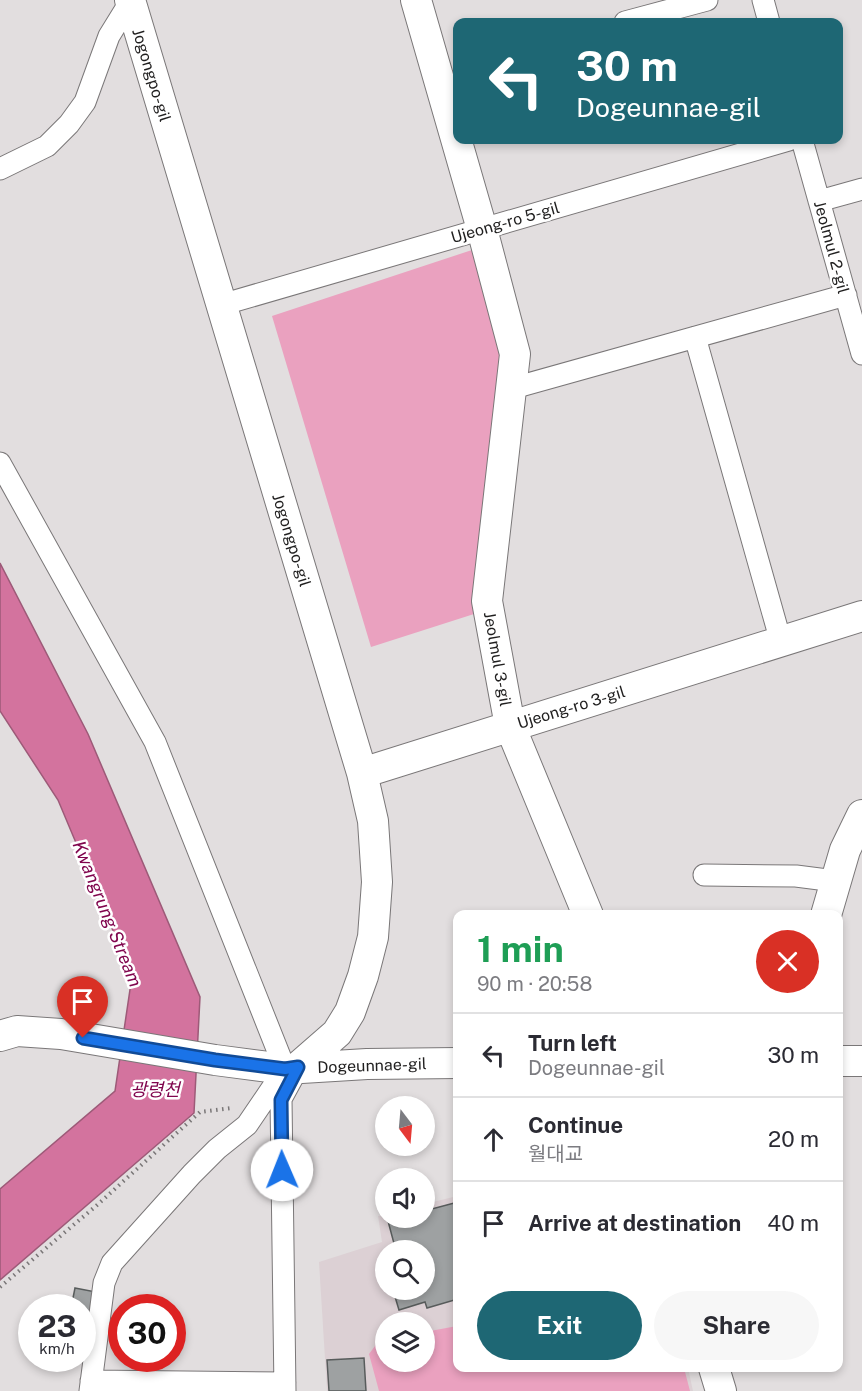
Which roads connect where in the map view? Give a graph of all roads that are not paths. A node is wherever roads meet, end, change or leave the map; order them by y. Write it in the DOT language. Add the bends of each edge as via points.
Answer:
graph roads {
  1 [pos="416,0"];
  2 [pos="708,0"];
  3 [pos="763,0"];
  4 [pos="130,1"];
  5 [pos="640,18"];
  6 [pos="768,18"];
  7 [pos="448,71"];
  8 [pos="453,94"];
  9 [pos="464,144"];
  10 [pos="775,144"];
  11 [pos="803,144"];
  12 [pos="0,169"];
  13 [pos="862,189"];
  14 [pos="819,201"];
  15 [pos="482,229"];
  16 [pos="846,295"];
  17 [pos="221,305"];
  18 [pos="695,337"];
  19 [pos="862,354"];
  20 [pos="510,389"];
  21 [pos="0,463"];
  22 [pos="862,616"];
  23 [pos="781,642"];
  24 [pos="510,726"];
  25 [pos="362,773"];
  26 [pos="862,814"];
  27 [pos="704,875"];
  28 [pos="835,880"];
  29 [pos="586,910"];
  30 [pos="827,910"];
  31 [pos="0,1036"];
  32 [pos="843,1061"];
  33 [pos="862,1061"];
  34 [pos="453,1063"];
  35 [pos="291,1068"];
  36 [pos="715,1372"];
  37 [pos="90,1386"];
  38 [pos="285,1387"];
  39 [pos="721,1391"];
  1 -- 7 [label="street, Jeolmul 3-gil"];
  2 -- 5 [label="street"];
  3 -- 6 [label="street"];
  4 -- 12 [label="street" via="109,36 85,102 69,124 47,146"];
  4 -- 17 [label="street, Jogongpo-gil"];
  7 -- 8 [label="street, Jeolmul 3-gil"];
  9 -- 15 [label="street, Jeolmul 3-gil"];
  10 -- 15 [label="street, Ujeong-ro 5-gil"];
  11 -- 14 [label="street, Jeolmul 2-gil"];
  13 -- 14 [label="street"];
  14 -- 16 [label="street, Jeolmul 2-gil"];
  15 -- 17 [label="street, Ujeong-ro 5-gil"];
  15 -- 20 [label="street, Jeolmul 3-gil" via="515,354"];
  16 -- 18 [label="street"];
  16 -- 19 [label="street, Jeolmul 2-gil"];
  17 -- 25 [label="street, Jogongpo-gil"];
  18 -- 20 [label="street"];
  18 -- 23 [label="street"];
  20 -- 24 [label="street, Jeolmul 3-gil" via="487,601"];
  21 -- 35 [label="street" via="155,742"];
  22 -- 23 [label="street, Ujeong-ro 3-gil"];
  23 -- 24 [label="street, Ujeong-ro 3-gil"];
  24 -- 25 [label="street, Ujeong-ro 3-gil"];
  24 -- 29 [label="street, Jeolmul 3-gil"];
  25 -- 35 [label="street, Jogongpo-gil" via="373,821 376,862 373,937 350,1012 337,1033"];
  26 -- 28 [label="street"];
  27 -- 28 [label="street"];
  28 -- 30 [label="street"];
  31 -- 35 [label="street, Dogeunnae-gil" via="16,1031 61,1034 215,1060"];
  32 -- 33 [label="street"];
  34 -- 35 [label="street, Dogeunnae-gil"];
  35 -- 37 [label="street" via="247,1125 192,1174 112,1263 104,1283"];
  35 -- 38 [label="street" via="281,1100"];
  36 -- 39 [label="street"];
  37 -- 38 [label="street"];
}
